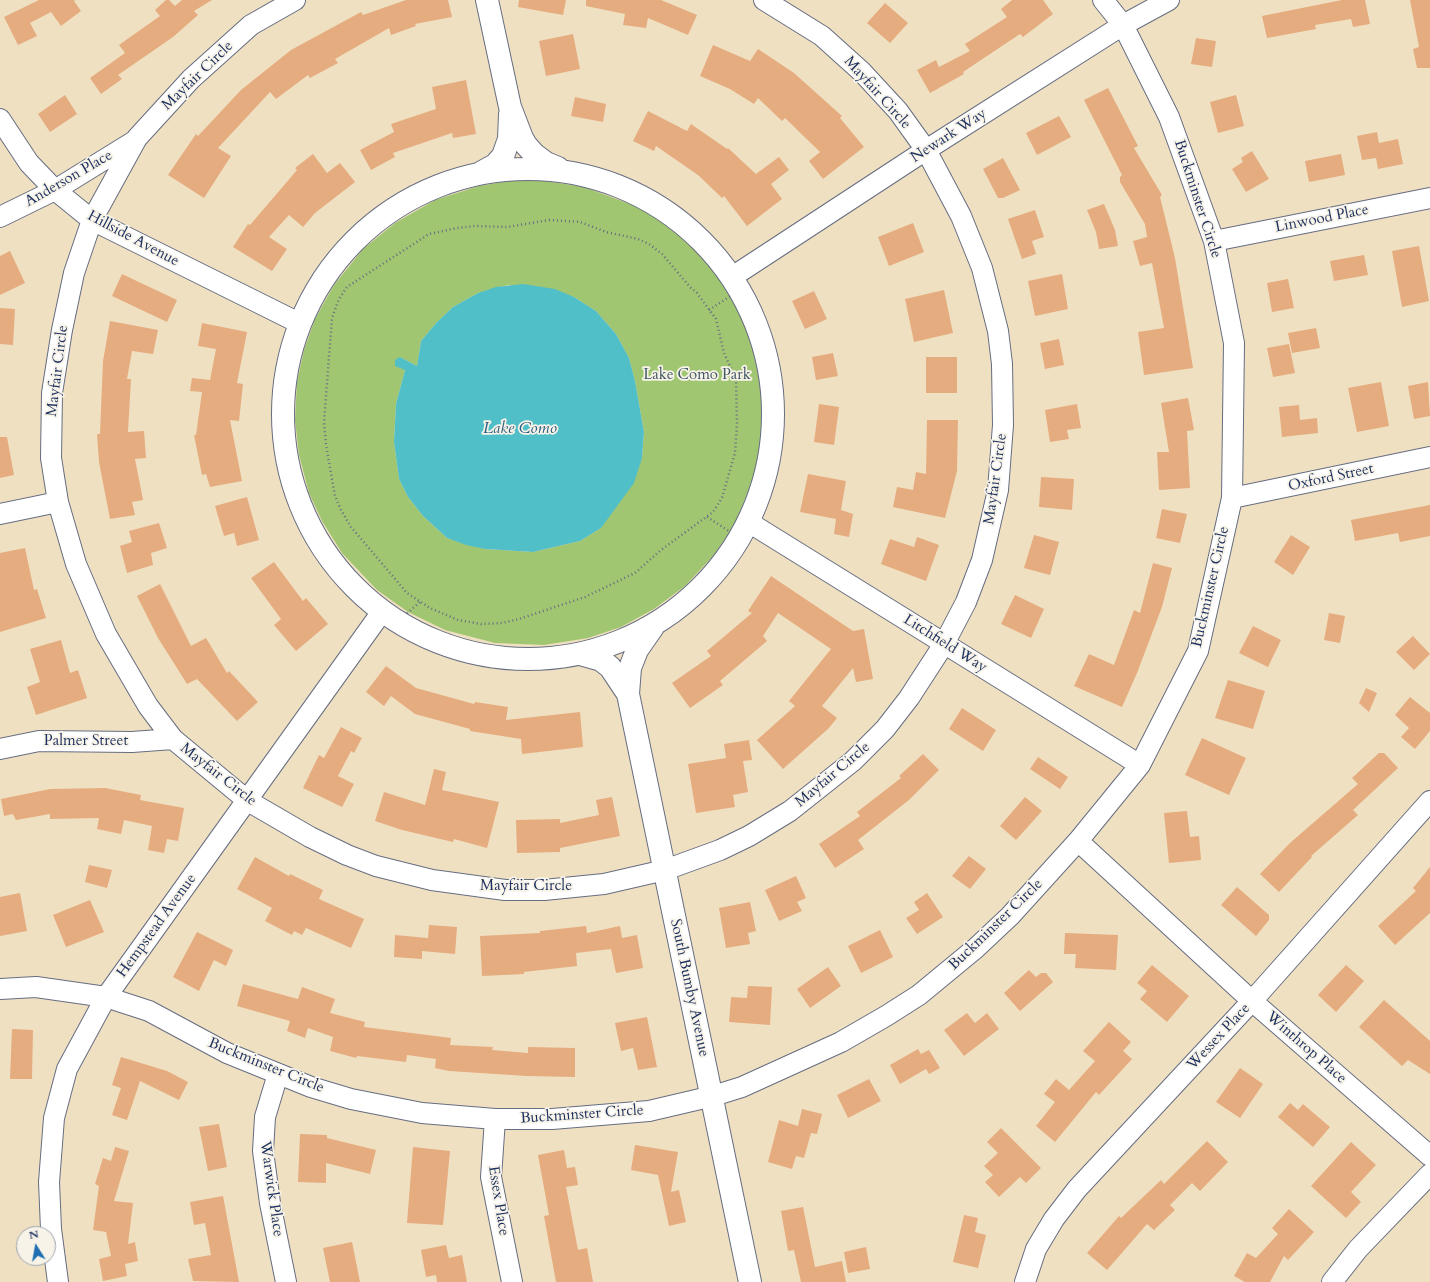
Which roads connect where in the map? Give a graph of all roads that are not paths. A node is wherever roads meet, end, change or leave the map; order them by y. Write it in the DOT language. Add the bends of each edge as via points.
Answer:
graph roads {
  1 [pos="295,0"];
  2 [pos="487,0"];
  3 [pos="764,0"];
  4 [pos="1103,0"];
  5 [pos="1166,0"];
  6 [pos="1123,25"];
  7 [pos="510,107"];
  8 [pos="0,118"];
  9 [pos="138,138"];
  10 [pos="926,150"];
  11 [pos="564,170"];
  12 [pos="482,172"];
  13 [pos="55,190"];
  14 [pos="1430,198"];
  15 [pos="0,217"];
  16 [pos="92,220"];
  17 [pos="1214,240"];
  18 [pos="732,286"];
  19 [pos="297,322"];
  20 [pos="1430,457"];
  21 [pos="1232,498"];
  22 [pos="58,502"];
  23 [pos="0,514"];
  24 [pos="741,528"];
  25 [pos="381,613"];
  26 [pos="653,627"];
  27 [pos="944,644"];
  28 [pos="580,654"];
  29 [pos="628,694"];
  30 [pos="173,739"];
  31 [pos="0,749"];
  32 [pos="1140,766"];
  33 [pos="248,800"];
  34 [pos="1430,801"];
  35 [pos="1078,841"];
  36 [pos="665,870"];
  37 [pos="0,989"];
  38 [pos="106,997"];
  39 [pos="1252,1001"];
  40 [pos="278,1074"];
  41 [pos="713,1096"];
  42 [pos="495,1119"];
  43 [pos="1430,1156"];
  44 [pos="1428,1180"];
  45 [pos="58,1282"];
  46 [pos="286,1282"];
  47 [pos="512,1282"];
  48 [pos="750,1282"];
  49 [pos="1025,1282"];
  50 [pos="1332,1282"];
  1 -- 9 [label="street, Mayfair Circle" via="251,25 191,79"];
  2 -- 7 [label="street"];
  3 -- 10 [label="street, Mayfair Circle" via="822,36 862,72 898,111"];
  4 -- 6 [label="street, Buckminster Circle"];
  5 -- 6 [label="street, Newark Way"];
  6 -- 10 [label="street, Newark Way"];
  6 -- 17 [label="street, Buckminster Circle" via="1169,117"];
  7 -- 11 [label="street" via="526,145 546,163"];
  7 -- 12 [label="street" via="507,148 495,165"];
  8 -- 13 [label="street, Hillside Avenue" via="29,163"];
  9 -- 13 [label="street, Anderson Place"];
  9 -- 16 [label="street, Mayfair Circle"];
  10 -- 18 [label="street, Newark Way"];
  10 -- 27 [label="street, Mayfair Circle" via="961,216 982,268 998,331 1002,364 1003,425 998,490 982,560 966,602"];
  11 -- 12 [label="street" via="535,167"];
  11 -- 18 [label="street" via="615,183 658,204 700,238"];
  12 -- 19 [label="street" via="436,185 405,201 373,225 348,248 325,275"];
  13 -- 15 [label="street, Anderson Place"];
  13 -- 16 [label="street, Hillside Avenue"];
  14 -- 17 [label="street, Linwood Place"];
  16 -- 19 [label="street, Hillside Avenue"];
  16 -- 22 [label="street, Mayfair Circle" via="74,273 52,393 51,458"];
  17 -- 21 [label="street, Buckminster Circle" via="1234,343"];
  18 -- 24 [label="street" via="740,290 762,338 774,398 774,432 768,467"];
  19 -- 25 [label="street" via="286,358 282,408 283,438 289,472 317,538 333,562"];
  20 -- 21 [label="street, Oxford Street"];
  21 -- 32 [label="street, Buckminster Circle" via="1198,652"];
  22 -- 23 [label="street"];
  22 -- 30 [label="street, Mayfair Circle" via="76,564 106,634 148,706"];
  24 -- 26 [label="street" via="708,580 681,607"];
  24 -- 27 [label="street, Litchfield Way"];
  25 -- 28 [label="street" via="399,624 456,649 496,658 535,659"];
  25 -- 33 [label="street, Hempstead Avenue"];
  26 -- 28 [label="street"];
  26 -- 29 [label="street, South Bumby Avenue" via="637,650 630,668"];
  27 -- 32 [label="street, Litchfield Way"];
  27 -- 36 [label="street, Mayfair Circle" via="909,698 885,729 824,785 790,811 749,836 694,861"];
  28 -- 29 [label="street, South Bumby Avenue" via="601,660 610,667"];
  29 -- 36 [label="street, South Bumby Avenue"];
  30 -- 31 [label="street, Palmer Street" via="132,742 39,741"];
  30 -- 33 [label="street, Mayfair Circle"];
  32 -- 35 [label="street, Buckminster Circle"];
  33 -- 36 [label="street, Mayfair Circle" via="310,837 347,855 376,866 474,888 544,890 604,884"];
  33 -- 38 [label="street, Hempstead Avenue"];
  34 -- 39 [label="street, Wessex Place"];
  35 -- 39 [label="street, Winthrop Place"];
  35 -- 41 [label="street, Buckminster Circle" via="1010,916 919,995 841,1042 742,1087"];
  36 -- 41 [label="street, South Bumby Avenue"];
  37 -- 38 [label="street, Buckminster Circle" via="36,987"];
  38 -- 40 [label="street, Buckminster Circle" via="149,1011 227,1053"];
  38 -- 45 [label="street, Hempstead Avenue" via="67,1069 54,1118 49,1182 51,1229"];
  39 -- 43 [label="street, Winthrop Place"];
  39 -- 49 [label="street, Wessex Place" via="1077,1189 1036,1249"];
  40 -- 42 [label="street, Buckminster Circle" via="311,1087 422,1114"];
  40 -- 46 [label="street, Warwick Place" via="265,1117 263,1151 270,1203"];
  41 -- 42 [label="street, Buckminster Circle" via="649,1111 605,1116"];
  41 -- 48 [label="street, South Bumby Avenue"];
  42 -- 47 [label="street, Essex Place" via="491,1177"];
  44 -- 50 [label="street" via="1358,1249"];
}
